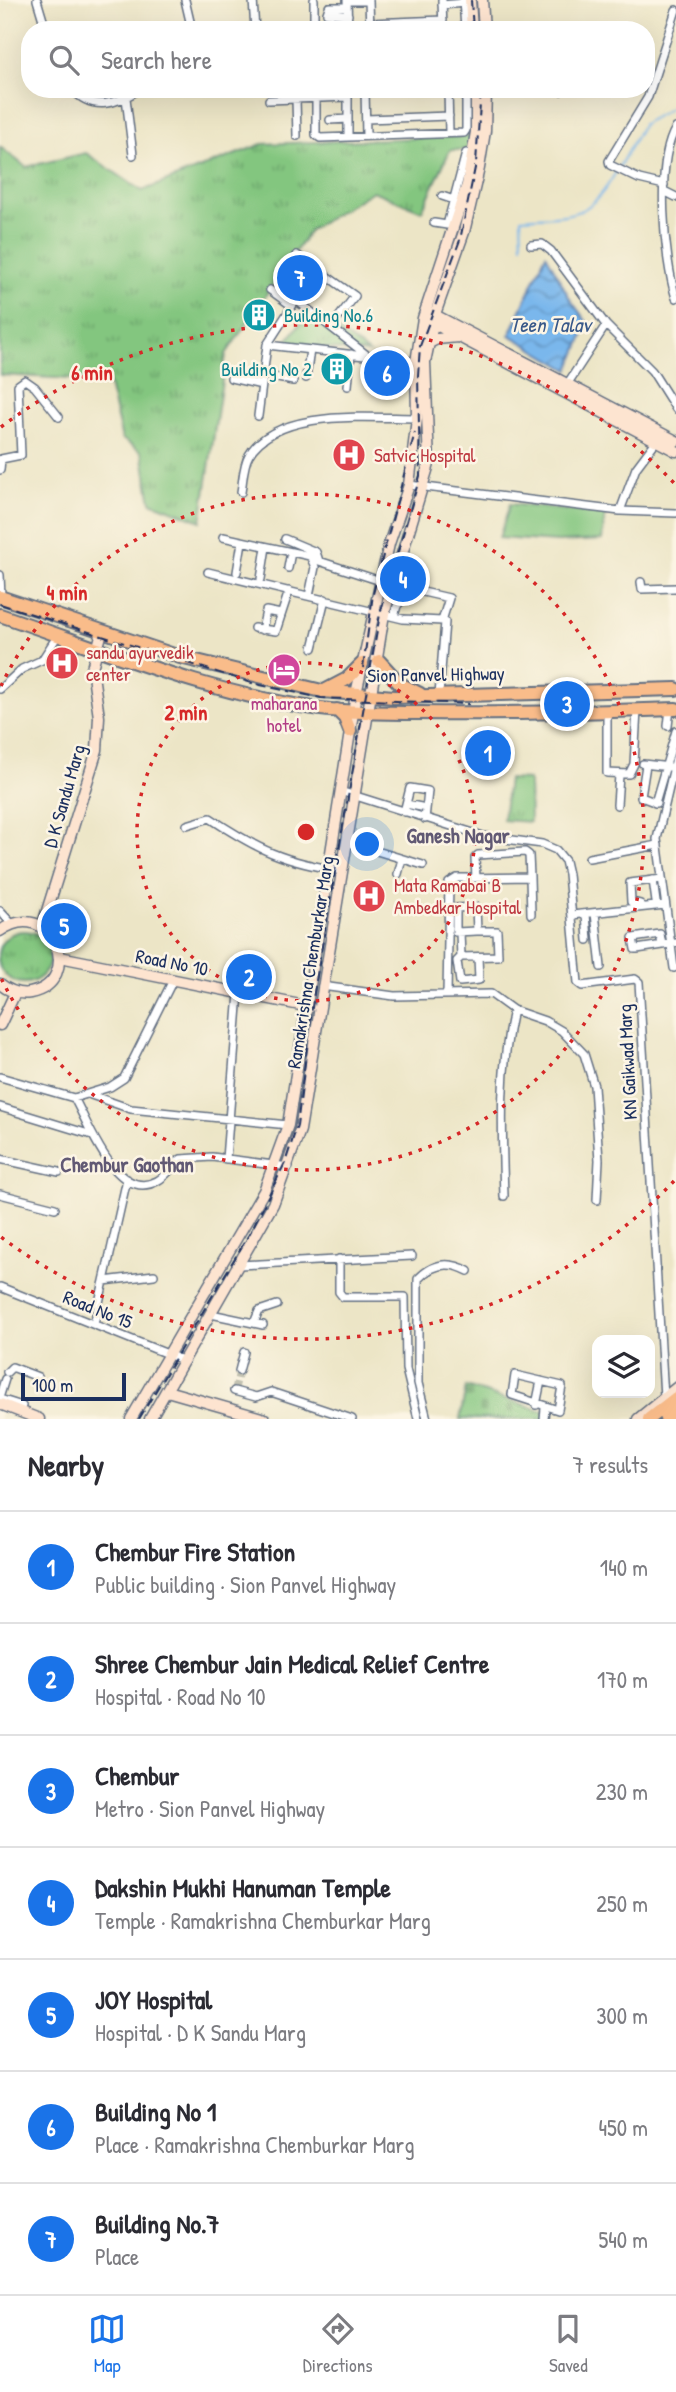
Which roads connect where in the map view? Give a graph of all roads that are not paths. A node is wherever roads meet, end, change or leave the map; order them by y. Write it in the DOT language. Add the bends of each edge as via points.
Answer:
graph roads {
  1 [pos="37,0"];
  2 [pos="185,0"];
  3 [pos="253,0"];
  4 [pos="314,0"];
  5 [pos="482,0"];
  6 [pos="369,1"];
  7 [pos="466,1"];
  8 [pos="442,2"];
  9 [pos="348,6"];
  10 [pos="676,10"];
  11 [pos="443,20"];
  12 [pos="43,21"];
  13 [pos="189,21"];
  14 [pos="254,21"];
  15 [pos="314,21"];
  16 [pos="370,21"];
  17 [pos="438,21"];
  18 [pos="467,21"];
  19 [pos="483,21"];
  20 [pos="655,75"];
  21 [pos="84,98"];
  22 [pos="126,98"];
  23 [pos="314,98"];
  24 [pos="348,98"];
  25 [pos="366,98"];
  26 [pos="448,98"];
  27 [pos="472,98"];
  28 [pos="473,98"];
  29 [pos="485,98"];
  30 [pos="647,98"];
  31 [pos="296,99"];
  32 [pos="269,100"];
  33 [pos="366,106"];
  34 [pos="449,116"];
  35 [pos="405,118"];
  36 [pos="348,119"];
  37 [pos="330,120"];
  38 [pos="366,120"];
  39 [pos="676,128"];
  40 [pos="449,133"];
  41 [pos="405,135"];
  42 [pos="297,136"];
  43 [pos="366,136"];
  44 [pos="348,137"];
  45 [pos="479,143"];
  46 [pos="134,155"];
  47 [pos="664,188"];
  48 [pos="442,197"];
  49 [pos="676,197"];
  50 [pos="463,203"];
  51 [pos="434,223"];
  52 [pos="531,245"];
  53 [pos="297,255"];
  54 [pos="317,271"];
  55 [pos="270,290"];
  56 [pos="675,292"];
  57 [pos="294,303"];
  58 [pos="429,316"];
  59 [pos="606,325"];
  60 [pos="332,326"];
  61 [pos="462,338"];
  62 [pos="429,343"];
  63 [pos="267,345"];
  64 [pos="310,350"];
  65 [pos="352,355"];
  66 [pos="369,356"];
  67 [pos="420,362"];
  68 [pos="263,376"];
  69 [pos="306,378"];
  70 [pos="231,379"];
  71 [pos="293,381"];
  72 [pos="262,385"];
  73 [pos="422,385"];
  74 [pos="348,386"];
  75 [pos="565,387"];
  76 [pos="676,409"];
  77 [pos="258,416"];
  78 [pos="59,417"];
  79 [pos="417,418"];
  80 [pos="416,435"];
  81 [pos="429,435"];
  82 [pos="657,440"];
  83 [pos="674,443"];
  84 [pos="0,470"];
  85 [pos="409,485"];
  86 [pos="422,488"];
  87 [pos="241,492"];
  88 [pos="620,511"];
  89 [pos="676,513"];
  90 [pos="395,527"];
  91 [pos="408,532"];
  92 [pos="223,537"];
  93 [pos="285,539"];
  94 [pos="242,542"];
  95 [pos="266,547"];
  96 [pos="291,552"];
  97 [pos="288,568"];
  98 [pos="208,572"];
  99 [pos="237,572"];
  100 [pos="0,575"];
  101 [pos="261,579"];
  102 [pos="381,581"];
  103 [pos="641,582"];
  104 [pos="393,585"];
  105 [pos="676,587"];
  106 [pos="289,591"];
  107 [pos="309,596"];
  108 [pos="0,597"];
  109 [pos="325,599"];
  110 [pos="373,611"];
  111 [pos="281,614"];
  112 [pos="0,615"];
  113 [pos="389,615"];
  114 [pos="445,622"];
  115 [pos="103,632"];
  116 [pos="58,635"];
  117 [pos="95,648"];
  118 [pos="313,648"];
  119 [pos="379,661"];
  120 [pos="362,664"];
  121 [pos="0,689"];
  122 [pos="676,689"];
  123 [pos="322,691"];
  124 [pos="356,694"];
  125 [pos="373,695"];
  126 [pos="439,695"];
  127 [pos="423,696"];
  128 [pos="673,709"];
  129 [pos="337,710"];
  130 [pos="637,710"];
  131 [pos="353,711"];
  132 [pos="607,711"];
  133 [pos="370,713"];
  134 [pos="670,727"];
  135 [pos="350,731"];
  136 [pos="676,758"];
  137 [pos="634,764"];
  138 [pos="646,765"];
  139 [pos="670,767"];
  140 [pos="619,775"];
  141 [pos="340,791"];
  142 [pos="355,795"];
  143 [pos="655,803"];
  144 [pos="617,805"];
  145 [pos="665,805"];
  146 [pos="405,808"];
  147 [pos="426,808"];
  148 [pos="425,819"];
  149 [pos="187,825"];
  150 [pos="347,842"];
  151 [pos="658,845"];
  152 [pos="589,858"];
  153 [pos="402,859"];
  154 [pos="423,866"];
  155 [pos="328,868"];
  156 [pos="342,870"];
  157 [pos="398,874"];
  158 [pos="530,877"];
  159 [pos="476,878"];
  160 [pos="658,879"];
  161 [pos="656,902"];
  162 [pos="665,903"];
  163 [pos="0,911"];
  164 [pos="595,913"];
  165 [pos="531,914"];
  166 [pos="586,914"];
  167 [pos="572,915"];
  168 [pos="451,920"];
  169 [pos="12,924"];
  170 [pos="42,927"];
  171 [pos="477,931"];
  172 [pos="0,932"];
  173 [pos="318,932"];
  174 [pos="454,932"];
  175 [pos="331,934"];
  176 [pos="588,940"];
  177 [pos="598,940"];
  178 [pos="575,941"];
  179 [pos="670,944"];
  180 [pos="60,957"];
  181 [pos="461,957"];
  182 [pos="478,957"];
  183 [pos="675,966"];
  184 [pos="601,967"];
  185 [pos="447,973"];
  186 [pos="457,973"];
  187 [pos="173,980"];
  188 [pos="468,982"];
  189 [pos="0,984"];
  190 [pos="322,986"];
  191 [pos="15,993"];
  192 [pos="239,993"];
  193 [pos="447,995"];
  194 [pos="469,995"];
  195 [pos="306,1007"];
  196 [pos="318,1009"];
  197 [pos="513,1010"];
  198 [pos="0,1026"];
  199 [pos="0,1077"];
  200 [pos="91,1095"];
  201 [pos="74,1098"];
  202 [pos="0,1107"];
  203 [pos="229,1120"];
  204 [pos="288,1125"];
  205 [pos="92,1135"];
  206 [pos="0,1159"];
  207 [pos="226,1159"];
  208 [pos="275,1164"];
  209 [pos="289,1167"];
  210 [pos="59,1172"];
  211 [pos="127,1179"];
  212 [pos="0,1194"];
  213 [pos="504,1196"];
  214 [pos="597,1200"];
  215 [pos="55,1208"];
  216 [pos="412,1256"];
  217 [pos="339,1259"];
  218 [pos="239,1265"];
  219 [pos="468,1271"];
  220 [pos="154,1275"];
  221 [pos="104,1281"];
  222 [pos="0,1287"];
  223 [pos="418,1296"];
  224 [pos="405,1297"];
  225 [pos="277,1305"];
  226 [pos="211,1314"];
  227 [pos="254,1323"];
  228 [pos="93,1324"];
  229 [pos="263,1325"];
  230 [pos="244,1352"];
  231 [pos="171,1355"];
  232 [pos="185,1361"];
  233 [pos="239,1371"];
  234 [pos="38,1377"];
  235 [pos="541,1381"];
  236 [pos="676,1388"];
  237 [pos="167,1391"];
  238 [pos="0,1397"];
  239 [pos="670,1397"];
  240 [pos="7,1405"];
  241 [pos="536,1405"];
  242 [pos="22,1406"];
  243 [pos="545,1408"];
  244 [pos="230,1409"];
  245 [pos="676,1411"];
  246 [pos="39,1419"];
  247 [pos="131,1419"];
  248 [pos="150,1419"];
  249 [pos="265,1419"];
  250 [pos="352,1419"];
  251 [pos="418,1419"];
  252 [pos="427,1419"];
  253 [pos="544,1419"];
  254 [pos="638,1419"];
  255 [pos="649,1419"];
  256 [pos="666,1419"];
  1 -- 12 [label="street"];
  2 -- 13 [label="street"];
  3 -- 14 [label="street"];
  4 -- 15 [label="street"];
  5 -- 19 [label="main road"];
  6 -- 9 [label="street"];
  6 -- 16 [label="street"];
  7 -- 8 [label="street"];
  7 -- 18 [label="main road"];
  8 -- 11 [label="street"];
  10 -- 20 [label="street"];
  11 -- 17 [label="street"];
  21 -- 22 [label="street" via="101,105"];
  22 -- 46 [label="street"];
  23 -- 24 [label="street"];
  23 -- 31 [label="street"];
  23 -- 44 [label="street" via="317,137"];
  24 -- 33 [label="street"];
  24 -- 36 [label="street"];
  25 -- 33 [label="street"];
  26 -- 34 [label="street"];
  27 -- 40 [label="street" via="466,130"];
  28 -- 45 [label="main road"];
  29 -- 45 [label="main road"];
  30 -- 47 [label="street" via="610,165"];
  31 -- 32 [label="street"];
  31 -- 42 [label="street"];
  33 -- 38 [label="street"];
  34 -- 35 [label="street"];
  34 -- 40 [label="street"];
  35 -- 38 [label="street"];
  35 -- 41 [label="street"];
  36 -- 37 [label="street"];
  36 -- 44 [label="street"];
  38 -- 43 [label="street"];
  39 -- 47 [label="street" via="669,138"];
  40 -- 41 [label="street"];
  41 -- 43 [label="street"];
  43 -- 44 [label="street"];
  45 -- 50 [label="main road" via="468,161"];
  47 -- 49 [label="street"];
  47 -- 56 [label="street" via="666,249"];
  48 -- 50 [label="street"];
  50 -- 51 [label="street" via="447,225"];
  50 -- 58 [label="main road" via="459,230"];
  52 -- 59 [label="street" via="542,244 551,251"];
  53 -- 54 [label="street"];
  54 -- 57 [label="street"];
  54 -- 60 [label="street" via="355,296"];
  55 -- 57 [label="street"];
  57 -- 60 [label="street"];
  57 -- 63 [label="street"];
  58 -- 61 [label="main road"];
  58 -- 62 [label="main road, Ramakrishna Chemburkar Marg"];
  58 -- 67 [label="main road, Ramakrishna Chemburkar Marg"];
  58 -- 75 [label="main road"];
  59 -- 75 [label="street"];
  59 -- 76 [label="street" via="652,370"];
  60 -- 66 [label="street"];
  61 -- 62 [label="main road"];
  61 -- 75 [label="main road"];
  62 -- 67 [label="main road, Ramakrishna Chemburkar Marg"];
  63 -- 64 [label="street"];
  63 -- 68 [label="street"];
  64 -- 65 [label="street"];
  64 -- 69 [label="street"];
  65 -- 66 [label="street"];
  65 -- 74 [label="street"];
  66 -- 67 [label="street"];
  67 -- 73 [label="main road, Ramakrishna Chemburkar Marg"];
  68 -- 71 [label="street"];
  68 -- 72 [label="street"];
  70 -- 72 [label="street"];
  72 -- 77 [label="street"];
  73 -- 79 [label="main road, Ramakrishna Chemburkar Marg"];
  73 -- 81 [label="main road, Ramakrishna Chemburkar Marg"];
  75 -- 82 [label="main road"];
  75 -- 83 [label="main road"];
  78 -- 84 [label="street" via="35,387 25,380 18,385 21,455 1,459"];
  79 -- 80 [label="main road, Ramakrishna Chemburkar Marg"];
  79 -- 87 [label="street" via="309,421 276,430 247,457"];
  80 -- 81 [label="main road"];
  80 -- 85 [label="main road, Ramakrishna Chemburkar Marg"];
  81 -- 86 [label="main road, Ramakrishna Chemburkar Marg" via="429,464"];
  82 -- 83 [label="main road"];
  82 -- 88 [label="street" via="636,468"];
  85 -- 86 [label="street"];
  85 -- 90 [label="main road, Ramakrishna Chemburkar Marg"];
  86 -- 88 [label="street"];
  86 -- 91 [label="main road, Ramakrishna Chemburkar Marg"];
  88 -- 89 [label="street"];
  90 -- 91 [label="street"];
  90 -- 102 [label="main road, Ramakrishna Chemburkar Marg"];
  91 -- 104 [label="main road, Ramakrishna Chemburkar Marg"];
  92 -- 94 [label="street"];
  93 -- 102 [label="street" via="316,552 319,561"];
  94 -- 95 [label="street"];
  94 -- 99 [label="street"];
  95 -- 96 [label="street"];
  95 -- 101 [label="street"];
  96 -- 97 [label="street"];
  96 -- 107 [label="street" via="310,556 314,562"];
  98 -- 106 [label="street"];
  100 -- 108 [label="street"];
  102 -- 104 [label="street"];
  102 -- 110 [label="main road, Ramakrishna Chemburkar Marg"];
  103 -- 105 [label="street" via="642,589"];
  104 -- 113 [label="main road, Ramakrishna Chemburkar Marg"];
  106 -- 107 [label="street"];
  106 -- 111 [label="street"];
  107 -- 109 [label="street"];
  108 -- 115 [label="highway, Sion Panvel Highway"];
  109 -- 110 [label="street"];
  109 -- 118 [label="street"];
  110 -- 113 [label="street"];
  110 -- 120 [label="main road, Ramakrishna Chemburkar Marg"];
  111 -- 111 [label="street" via="276,631 258,629 266,611"];
  112 -- 116 [label="highway, Sion Panvel Highway"];
  113 -- 113 [label="street" via="442,621 449,598 410,589"];
  113 -- 119 [label="main road, Ramakrishna Chemburkar Marg"];
  114 -- 126 [label="street"];
  115 -- 117 [label="main road, D K Sandu Marg"];
  115 -- 123 [label="highway, Sion Panvel Highway" via="230,671"];
  116 -- 117 [label="highway, Sion Panvel Highway"];
  116 -- 121 [label="street" via="42,660 22,669"];
  117 -- 129 [label="highway, Sion Panvel Highway" via="252,695"];
  117 -- 170 [label="main road, D K Sandu Marg" via="97,750"];
  119 -- 125 [label="main road, Ramakrishna Chemburkar Marg"];
  119 -- 127 [label="highway" via="400,684"];
  120 -- 123 [label="highway" via="348,679"];
  120 -- 124 [label="main road, Ramakrishna Chemburkar Marg"];
  122 -- 126 [label="highway, Sion Panvel Highway"];
  123 -- 124 [label="highway, Sion Panvel Highway"];
  124 -- 125 [label="highway, Sion Panvel Highway"];
  124 -- 131 [label="main road, Ramakrishna Chemburkar Marg"];
  125 -- 127 [label="highway, Sion Panvel Highway"];
  125 -- 133 [label="main road, Ramakrishna Chemburkar Marg"];
  126 -- 127 [label="highway, Sion Panvel Highway"];
  128 -- 130 [label="highway, Sion Panvel Highway"];
  128 -- 134 [label="street"];
  129 -- 131 [label="highway, Sion Panvel Highway"];
  129 -- 135 [label="highway"];
  130 -- 132 [label="highway, Sion Panvel Highway"];
  130 -- 137 [label="street"];
  131 -- 133 [label="highway, Sion Panvel Highway"];
  131 -- 135 [label="main road, Ramakrishna Chemburkar Marg"];
  132 -- 133 [label="highway, Sion Panvel Highway"];
  132 -- 140 [label="street" via="607,773"];
  133 -- 142 [label="main road, Ramakrishna Chemburkar Marg"];
  134 -- 139 [label="street"];
  135 -- 141 [label="main road, Ramakrishna Chemburkar Marg"];
  136 -- 139 [label="street"];
  137 -- 138 [label="street"];
  137 -- 140 [label="street" via="629,774"];
  138 -- 139 [label="street"];
  138 -- 143 [label="street" via="641,797"];
  139 -- 143 [label="street"];
  139 -- 145 [label="street"];
  140 -- 144 [label="street"];
  141 -- 142 [label="street, KN Gaikwad Marg"];
  141 -- 155 [label="main road, Ramakrishna Chemburkar Marg"];
  142 -- 146 [label="street, KN Gaikwad Marg"];
  142 -- 150 [label="main road, Ramakrishna Chemburkar Marg"];
  143 -- 145 [label="street"];
  145 -- 151 [label="street"];
  146 -- 147 [label="street"];
  146 -- 147 [label="street" via="410,788 428,790"];
  146 -- 148 [label="street, KN Gaikwad Marg"];
  147 -- 148 [label="street"];
  148 -- 167 [label="street, KN Gaikwad Marg" via="556,850 565,861"];
  149 -- 155 [label="street" via="210,818 249,845 294,863"];
  150 -- 153 [label="street"];
  150 -- 156 [label="main road, Ramakrishna Chemburkar Marg"];
  151 -- 152 [label="street"];
  151 -- 160 [label="street"];
  153 -- 154 [label="street"];
  153 -- 157 [label="street"];
  155 -- 156 [label="street"];
  155 -- 173 [label="main road, Ramakrishna Chemburkar Marg"];
  156 -- 175 [label="main road, Ramakrishna Chemburkar Marg"];
  158 -- 159 [label="street"];
  158 -- 159 [label="street" via="525,852 478,855"];
  158 -- 165 [label="street"];
  159 -- 168 [label="street" via="449,883"];
  160 -- 161 [label="street"];
  160 -- 161 [label="street" via="631,882 631,902"];
  160 -- 162 [label="street"];
  161 -- 162 [label="street"];
  162 -- 164 [label="street"];
  162 -- 179 [label="street"];
  163 -- 169 [label="street"];
  164 -- 166 [label="street"];
  164 -- 177 [label="street"];
  166 -- 167 [label="street"];
  166 -- 176 [label="street"];
  167 -- 178 [label="street, KN Gaikwad Marg"];
  168 -- 171 [label="street" via="456,908 476,907"];
  168 -- 174 [label="street"];
  169 -- 170 [label="main road"];
  169 -- 172 [label="main road"];
  170 -- 180 [label="main road" via="55,940"];
  171 -- 174 [label="street"];
  171 -- 182 [label="street" via="498,933 498,956"];
  173 -- 175 [label="main road"];
  173 -- 195 [label="main road, Ramakrishna Chemburkar Marg"];
  174 -- 181 [label="street"];
  174 -- 185 [label="street"];
  175 -- 190 [label="main road, Ramakrishna Chemburkar Marg"];
  176 -- 177 [label="street"];
  176 -- 178 [label="street"];
  177 -- 184 [label="street"];
  178 -- 239 [label="street, KN Gaikwad Marg" via="578,984 639,982"];
  179 -- 183 [label="street"];
  180 -- 187 [label="main road, Road No 10"];
  180 -- 191 [label="main road" via="46,986"];
  181 -- 182 [label="street"];
  181 -- 186 [label="street"];
  182 -- 188 [label="street" via="479,981"];
  185 -- 186 [label="street"];
  185 -- 193 [label="street"];
  186 -- 188 [label="street" via="458,981"];
  187 -- 192 [label="main road, Road No 10"];
  187 -- 200 [label="street" via="124,1078"];
  188 -- 194 [label="street"];
  189 -- 191 [label="main road"];
  190 -- 193 [label="street" via="394,996"];
  190 -- 196 [label="main road, Ramakrishna Chemburkar Marg"];
  191 -- 198 [label="main road"];
  192 -- 195 [label="main road, Road No 10"];
  192 -- 203 [label="street"];
  193 -- 194 [label="street"];
  194 -- 197 [label="street" via="491,994"];
  195 -- 196 [label="main road, Road No 10"];
  195 -- 204 [label="main road, Ramakrishna Chemburkar Marg"];
  196 -- 209 [label="main road, Ramakrishna Chemburkar Marg" via="300,1130"];
  197 -- 213 [label="street" via="505,1044 502,1096"];
  197 -- 214 [label="street" via="562,1031 587,1060 598,1120"];
  199 -- 201 [label="street"];
  200 -- 201 [label="street"];
  200 -- 203 [label="street" via="131,1109"];
  201 -- 205 [label="street"];
  202 -- 205 [label="street"];
  203 -- 204 [label="street"];
  203 -- 207 [label="street"];
  204 -- 208 [label="main road, Ramakrishna Chemburkar Marg"];
  205 -- 211 [label="street"];
  206 -- 210 [label="street"];
  207 -- 208 [label="street"];
  207 -- 211 [label="street" via="181,1159 154,1183 140,1185"];
  208 -- 209 [label="street"];
  208 -- 231 [label="main road, Ramakrishna Chemburkar Marg"];
  209 -- 218 [label="main road, Ramakrishna Chemburkar Marg"];
  211 -- 221 [label="street"];
  212 -- 215 [label="street"];
  216 -- 217 [label="street"];
  217 -- 218 [label="street"];
  217 -- 224 [label="street" via="343,1297"];
  218 -- 226 [label="main road, Ramakrishna Chemburkar Marg"];
  219 -- 223 [label="street" via="454,1263 425,1272 418,1279"];
  220 -- 221 [label="street"];
  221 -- 228 [label="street"];
  222 -- 228 [label="street, Road No 15"];
  223 -- 224 [label="street"];
  223 -- 252 [label="street" via="418,1383"];
  224 -- 251 [label="street" via="406,1368"];
  225 -- 227 [label="street" via="259,1311"];
  226 -- 227 [label="street"];
  226 -- 232 [label="main road, Ramakrishna Chemburkar Marg"];
  227 -- 229 [label="street"];
  228 -- 231 [label="street, Road No 15"];
  230 -- 233 [label="street"];
  231 -- 232 [label="street, Road No 15"];
  231 -- 247 [label="main road, Ramakrishna Chemburkar Marg"];
  232 -- 237 [label="main road, Ramakrishna Chemburkar Marg"];
  234 -- 238 [label="street" via="15,1368 6,1376"];
  235 -- 241 [label="street"];
  235 -- 241 [label="street" via="516,1374 510,1392"];
  235 -- 243 [label="street" via="563,1388 558,1410"];
  236 -- 239 [label="main road"];
  237 -- 244 [label="main road"];
  237 -- 248 [label="main road, Ramakrishna Chemburkar Marg"];
  238 -- 240 [label="street"];
  239 -- 254 [label="main road"];
  239 -- 255 [label="highway"];
  240 -- 242 [label="street"];
  240 -- 246 [label="main road"];
  241 -- 243 [label="street"];
  243 -- 253 [label="street"];
  244 -- 249 [label="main road"];
  244 -- 250 [label="street" via="234,1390 256,1397 271,1392"];
  245 -- 256 [label="highway"];
}
